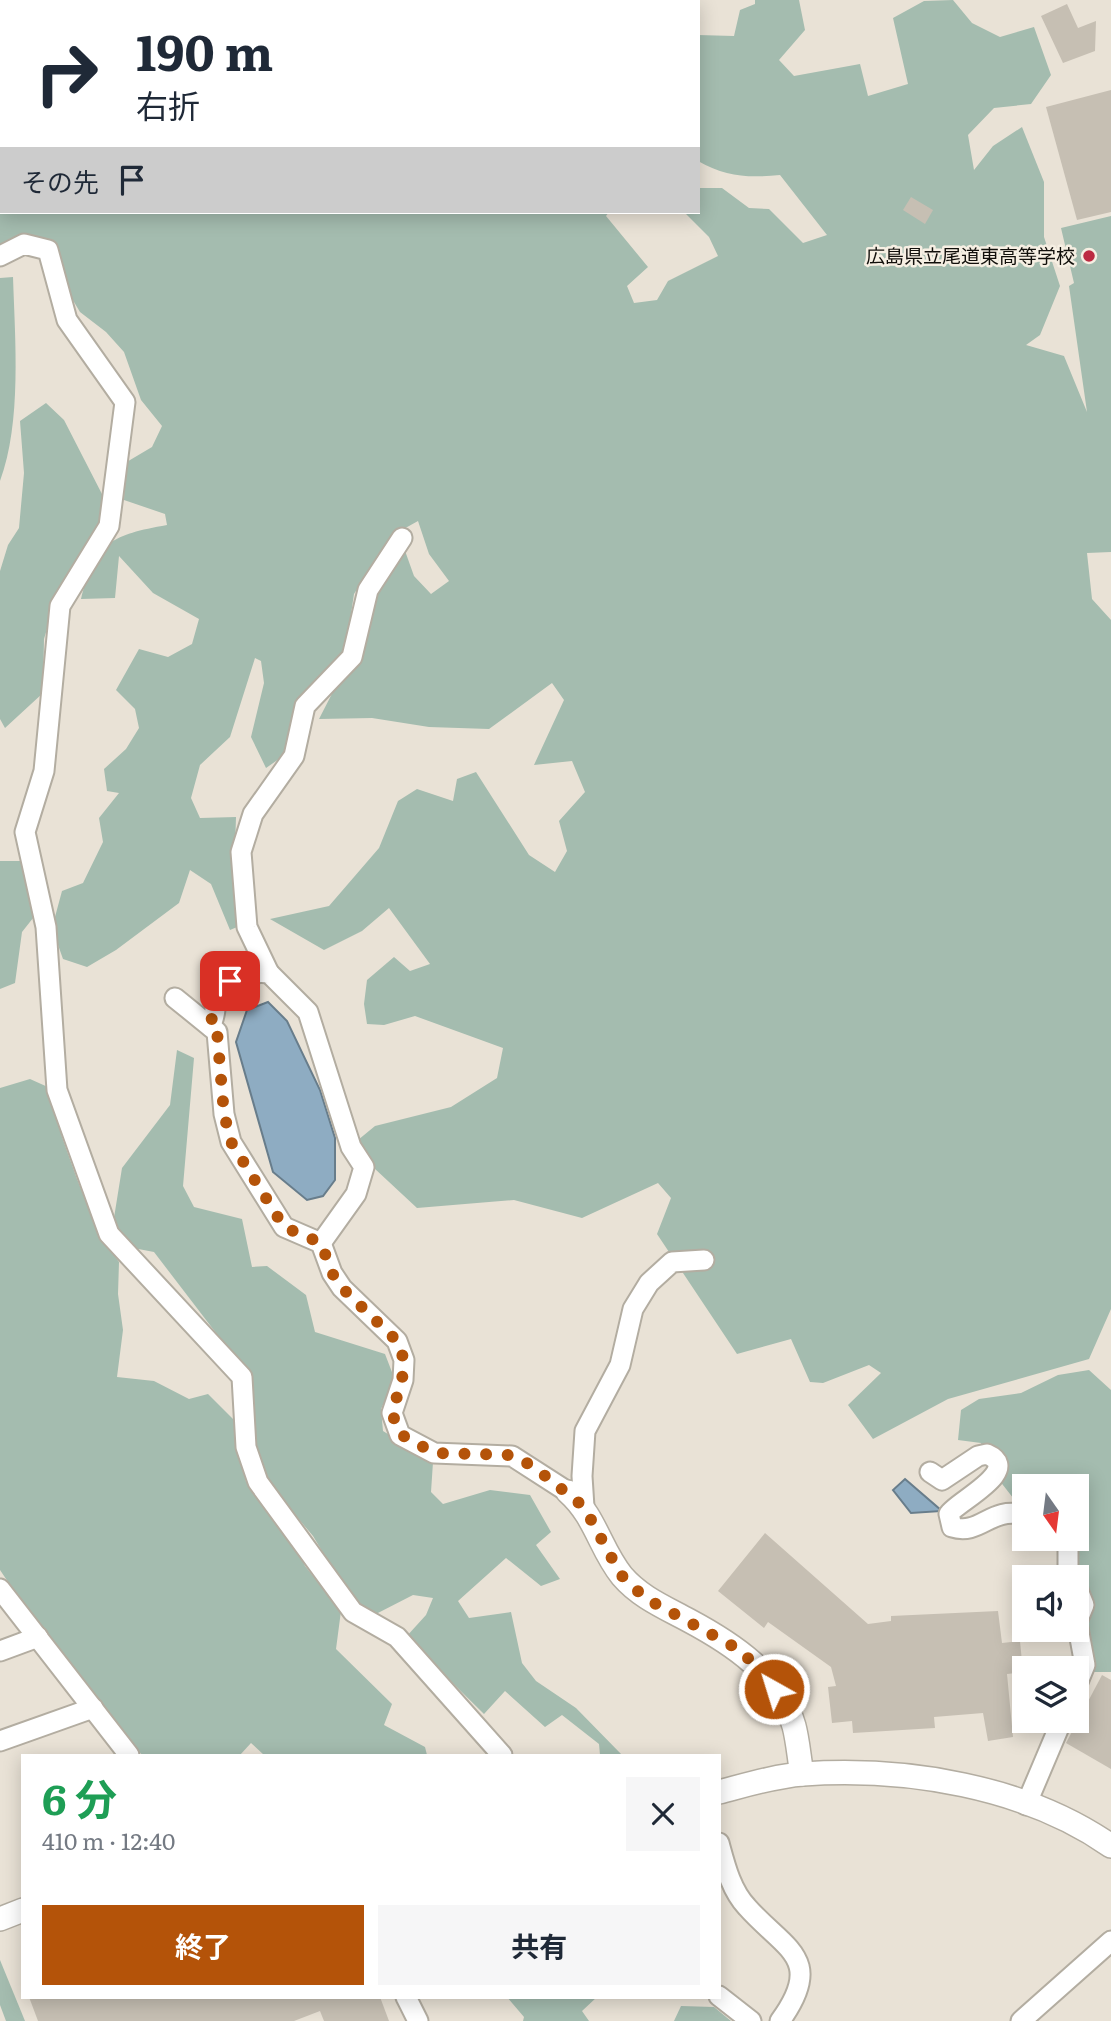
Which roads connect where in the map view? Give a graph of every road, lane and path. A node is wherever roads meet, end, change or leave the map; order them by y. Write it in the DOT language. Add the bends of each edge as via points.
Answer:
graph roads {
  1 [pos="0,256"];
  2 [pos="402,538"];
  3 [pos="269,973"];
  4 [pos="175,998"];
  5 [pos="210,1026"];
  6 [pos="321,1243"];
  7 [pos="704,1260"];
  8 [pos="930,1472"];
  9 [pos="576,1499"];
  10 [pos="1012,1514"];
  11 [pos="0,1591"];
  12 [pos="38,1637"];
  13 [pos="0,1651"];
  14 [pos="93,1708"];
  15 [pos="1056,1733"];
  16 [pos="0,1741"];
  17 [pos="129,1754"];
  18 [pos="501,1754"];
  19 [pos="802,1774"];
  20 [pos="721,1792"];
  21 [pos="1026,1805"];
  22 [pos="1111,1846"];
  23 [pos="721,1849"];
  24 [pos="21,1911"];
  25 [pos="0,1919"];
  26 [pos="1111,1941"];
  27 [pos="721,1998"];
  28 [pos="407,1999"];
  29 [pos="418,2021"];
  30 [pos="751,2021"];
  31 [pos="780,2021"];
  32 [pos="1021,2021"];
  1 -- 18 [label="street" via="24,244 48,250 67,320 125,402 109,526 60,606 44,771 25,832 46,927 57,1090 110,1234 242,1377 246,1447 258,1482 354,1612 397,1637"];
  2 -- 3 [label="street" via="368,590 352,657 305,706 294,756 253,814 240,852 247,927"];
  3 -- 5 [label="street" via="253,971 230,981 217,997"];
  3 -- 6 [label="street" via="309,1012 351,1147 364,1167 356,1194"];
  4 -- 5 [label="street"];
  5 -- 6 [label="street" via="217,1031 231,1142 284,1227"];
  6 -- 9 [label="street" via="342,1288 397,1341 404,1360 392,1413 400,1434 434,1453 512,1455"];
  7 -- 9 [label="street" via="672,1262 649,1283 633,1308 620,1364 585,1431"];
  8 -- 10 [label="street" via="942,1480 978,1456 993,1456 994,1479 953,1507 949,1514 952,1527 971,1529 1000,1513"];
  9 -- 19 [label="street" via="621,1575 645,1598 742,1651 764,1675 785,1702"];
  11 -- 12 [label="street"];
  12 -- 13 [label="street"];
  12 -- 14 [label="street"];
  14 -- 16 [label="street"];
  14 -- 17 [label="street"];
  15 -- 21 [label="street"];
  19 -- 20 [label="street"];
  19 -- 21 [label="street" via="898,1774 985,1791"];
  21 -- 22 [label="street" via="1061,1816"];
  23 -- 31 [label="street" via="733,1887 746,1906 787,1942 798,1962 799,1983"];
  24 -- 25 [label="street"];
  26 -- 32 [label="street"];
  27 -- 30 [label="street"];
  28 -- 29 [label="street"];
}
